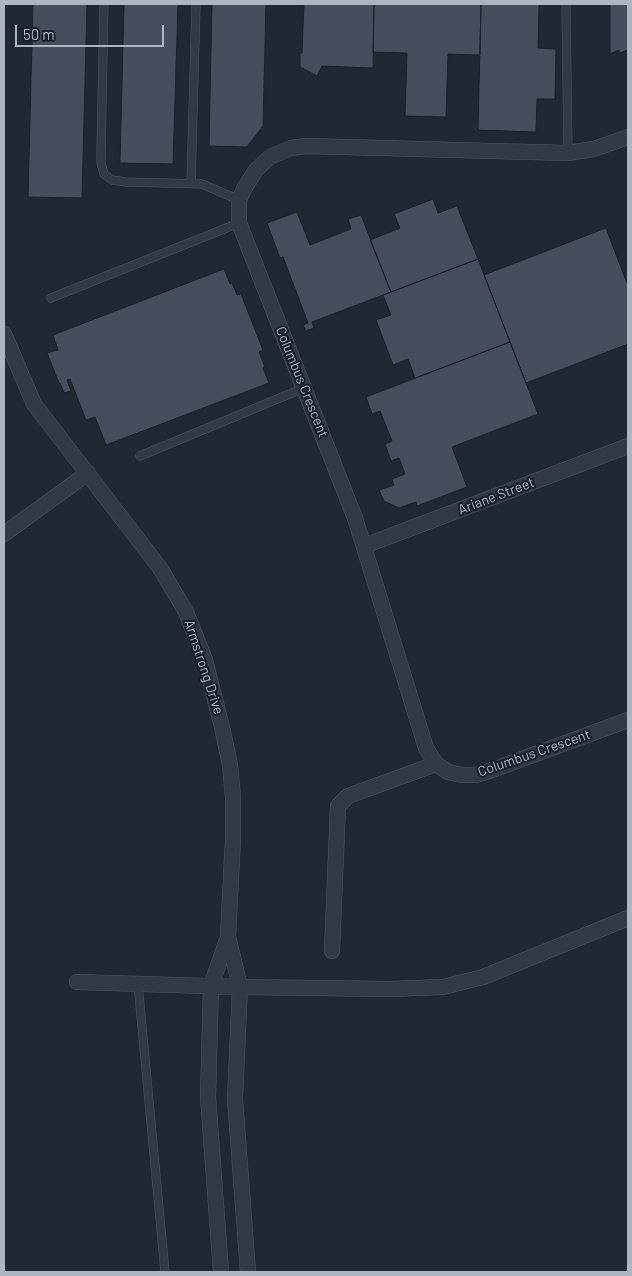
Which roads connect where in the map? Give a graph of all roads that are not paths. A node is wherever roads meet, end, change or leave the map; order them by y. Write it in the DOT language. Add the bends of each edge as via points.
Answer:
graph roads {
  1 [pos="104,4"];
  2 [pos="196,4"];
  3 [pos="566,4"];
  4 [pos="628,137"];
  5 [pos="568,153"];
  6 [pos="191,182"];
  7 [pos="239,200"];
  8 [pos="239,223"];
  9 [pos="51,298"];
  10 [pos="4,334"];
  11 [pos="304,388"];
  12 [pos="628,446"];
  13 [pos="140,456"];
  14 [pos="88,473"];
  15 [pos="4,534"];
  16 [pos="364,546"];
  17 [pos="628,720"];
  18 [pos="436,764"];
  19 [pos="628,918"];
  20 [pos="228,936"];
  21 [pos="332,951"];
  22 [pos="77,982"];
  23 [pos="138,984"];
  24 [pos="211,986"];
  25 [pos="240,987"];
  26 [pos="165,1272"];
  27 [pos="221,1272"];
  28 [pos="248,1272"];
  1 -- 6 [label="lane" via="101,164 104,174 112,180 126,182"];
  2 -- 6 [label="lane"];
  3 -- 5 [label="lane"];
  4 -- 5 [label="street, Columbus Crescent" via="594,149"];
  5 -- 7 [label="street, Columbus Crescent" via="290,148 270,157 256,170"];
  6 -- 7 [label="lane"];
  7 -- 8 [label="street, Columbus Crescent"];
  8 -- 9 [label="lane"];
  8 -- 11 [label="street, Columbus Crescent"];
  10 -- 14 [label="street, Armstrong Drive" via="34,404"];
  11 -- 13 [label="lane"];
  11 -- 16 [label="street, Columbus Crescent"];
  12 -- 16 [label="street, Ariane Street"];
  14 -- 15 [label="street"];
  14 -- 20 [label="street, Armstrong Drive" via="160,568 186,612 204,660 230,765 233,797"];
  16 -- 18 [label="street, Columbus Crescent" via="426,748"];
  17 -- 18 [label="street, Columbus Crescent" via="476,775 448,772"];
  18 -- 21 [label="street" via="348,796 338,806"];
  19 -- 25 [label="street" via="483,977 443,987"];
  20 -- 24 [label="street"];
  20 -- 25 [label="street"];
  22 -- 23 [label="street"];
  23 -- 24 [label="street"];
  23 -- 26 [label="lane"];
  24 -- 25 [label="street"];
  24 -- 27 [label="street" via="208,1097"];
  25 -- 28 [label="street" via="235,1099"];
}
